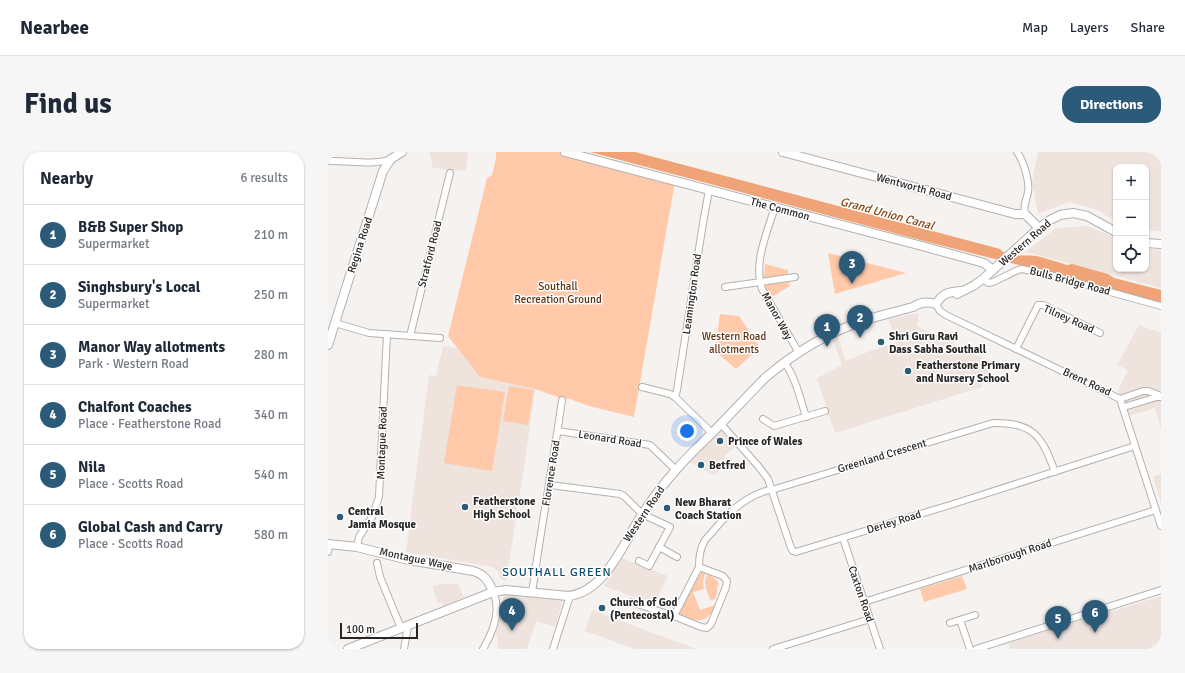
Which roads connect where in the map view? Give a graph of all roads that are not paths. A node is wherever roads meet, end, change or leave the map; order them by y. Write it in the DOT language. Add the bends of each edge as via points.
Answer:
graph roads {
  1 [pos="402,152"];
  2 [pos="565,152"];
  3 [pos="783,152"];
  4 [pos="1017,152"];
  5 [pos="391,159"];
  6 [pos="328,161"];
  7 [pos="375,162"];
  8 [pos="450,173"];
  9 [pos="382,176"];
  10 [pos="709,190"];
  11 [pos="775,207"];
  12 [pos="1026,214"];
  13 [pos="1039,228"];
  14 [pos="1113,230"];
  15 [pos="1149,243"];
  16 [pos="1161,244"];
  17 [pos="996,268"];
  18 [pos="795,277"];
  19 [pos="983,279"];
  20 [pos="759,283"];
  21 [pos="725,288"];
  22 [pos="936,304"];
  23 [pos="1161,306"];
  24 [pos="332,326"];
  25 [pos="1100,333"];
  26 [pos="386,334"];
  27 [pos="410,336"];
  28 [pos="440,338"];
  29 [pos="328,345"];
  30 [pos="1016,348"];
  31 [pos="799,353"];
  32 [pos="785,363"];
  33 [pos="642,387"];
  34 [pos="674,397"];
  35 [pos="1161,397"];
  36 [pos="1120,399"];
  37 [pos="562,400"];
  38 [pos="1124,407"];
  39 [pos="825,411"];
  40 [pos="806,416"];
  41 [pos="763,419"];
  42 [pos="721,424"];
  43 [pos="558,431"];
  44 [pos="712,433"];
  45 [pos="1135,446"];
  46 [pos="676,470"];
  47 [pos="1055,472"];
  48 [pos="550,485"];
  49 [pos="772,490"];
  50 [pos="1156,510"];
  51 [pos="642,514"];
  52 [pos="1161,526"];
  53 [pos="843,538"];
  54 [pos="328,547"];
  55 [pos="357,547"];
  56 [pos="659,548"];
  57 [pos="677,557"];
  58 [pos="639,561"];
  59 [pos="377,563"];
  60 [pos="699,567"];
  61 [pos="1161,590"];
  62 [pos="494,592"];
  63 [pos="532,593"];
  64 [pos="568,596"];
  65 [pos="631,602"];
  66 [pos="864,602"];
  67 [pos="975,615"];
  68 [pos="674,616"];
  69 [pos="870,619"];
  70 [pos="960,620"];
  71 [pos="950,623"];
  72 [pos="404,627"];
  73 [pos="1001,641"];
  74 [pos="348,649"];
  75 [pos="404,649"];
  76 [pos="483,649"];
  77 [pos="553,649"];
  78 [pos="774,649"];
  79 [pos="880,649"];
  80 [pos="970,649"];
  81 [pos="976,649"];
  82 [pos="1004,649"];
  1 -- 5 [label="street, Regina Road"];
  2 -- 10 [label="street, The Common"];
  3 -- 12 [label="street, Wentworth Road" via="1015,214"];
  4 -- 12 [label="street" via="1025,170 1028,191 1024,202"];
  5 -- 7 [label="street"];
  5 -- 9 [label="street, Regina Road"];
  6 -- 7 [label="street"];
  7 -- 9 [label="street" via="381,168"];
  8 -- 27 [label="street, Stratford Road"];
  9 -- 24 [label="street, Regina Road"];
  10 -- 11 [label="street, The Common"];
  10 -- 34 [label="street, Leamington Road"];
  11 -- 17 [label="street, The Common"];
  11 -- 20 [label="street, Manor Way" via="760,257"];
  12 -- 13 [label="street"];
  13 -- 14 [label="street, Western Road" via="1060,215 1072,213 1092,218"];
  13 -- 17 [label="street, Western Road"];
  15 -- 16 [label="street"];
  17 -- 19 [label="street, Western Road"];
  18 -- 20 [label="street"];
  19 -- 22 [label="street, Western Road" via="961,291 941,296"];
  19 -- 23 [label="street, Bulls Bridge Road" via="988,283 993,282 1022,269"];
  20 -- 21 [label="street"];
  20 -- 31 [label="street, Manor Way"];
  22 -- 30 [label="street, Brent Road" via="946,316"];
  22 -- 31 [label="street, Western Road" via="918,303 860,322 833,333"];
  24 -- 26 [label="street"];
  24 -- 29 [label="street, Regina Road"];
  25 -- 30 [label="street, Tilney Road" via="1044,305 1038,305"];
  26 -- 27 [label="street"];
  26 -- 55 [label="street, Montague Road" via="379,497 372,517 359,537"];
  27 -- 28 [label="street"];
  30 -- 36 [label="street, Brent Road"];
  31 -- 32 [label="street, Western Road"];
  32 -- 40 [label="street" via="795,380"];
  32 -- 42 [label="street, Western Road" via="765,378"];
  33 -- 34 [label="street"];
  34 -- 44 [label="street"];
  35 -- 36 [label="street" via="1143,391"];
  35 -- 38 [label="street"];
  36 -- 38 [label="street, Brent Road"];
  37 -- 43 [label="street, Florence Road"];
  38 -- 45 [label="street, Brent Road"];
  39 -- 40 [label="street"];
  40 -- 41 [label="street" via="774,426"];
  42 -- 44 [label="street, Western Road"];
  42 -- 49 [label="street, Derley Road" via="759,467"];
  43 -- 46 [label="street, Leonard Road" via="650,446"];
  43 -- 48 [label="street, Florence Road"];
  44 -- 46 [label="street, Western Road"];
  45 -- 47 [label="street, Derley Road"];
  45 -- 50 [label="street, Brent Road"];
  46 -- 51 [label="street, Western Road"];
  47 -- 49 [label="street, Greenland Crescent" via="1039,438 1028,429 1005,422 992,423"];
  47 -- 53 [label="street, Derley Road"];
  48 -- 51 [label="street" via="620,494"];
  48 -- 63 [label="street, Florence Road"];
  49 -- 53 [label="street, Derley Road" via="794,551"];
  49 -- 60 [label="street, Greenland Crescent" via="743,502 722,520 703,543"];
  50 -- 52 [label="street, Brent Road"];
  50 -- 66 [label="street, Marlborough Road"];
  51 -- 56 [label="street" via="670,527"];
  51 -- 64 [label="street, Western Road" via="597,583 576,595"];
  53 -- 66 [label="street, Caxton Road"];
  54 -- 55 [label="street, Montague Waye"];
  55 -- 62 [label="street, Montague Waye" via="479,573 488,580"];
  56 -- 57 [label="street"];
  56 -- 58 [label="street" via="649,566"];
  59 -- 72 [label="street" via="380,577"];
  60 -- 68 [label="street"];
  60 -- 68 [label="street" via="723,576 727,581 711,624 707,628 701,628"];
  61 -- 73 [label="street"];
  62 -- 63 [label="street, Western Road" via="506,590"];
  62 -- 72 [label="street, Western Road"];
  62 -- 76 [label="street" via="498,608 495,624"];
  63 -- 64 [label="street, Western Road"];
  64 -- 77 [label="street"];
  65 -- 68 [label="street"];
  66 -- 69 [label="street, Caxton Road"];
  67 -- 70 [label="street"];
  69 -- 78 [label="street"];
  69 -- 79 [label="street, Caxton Road"];
  70 -- 71 [label="street"];
  70 -- 80 [label="street"];
  72 -- 74 [label="street, Western Road"];
  72 -- 75 [label="street"];
  73 -- 81 [label="street"];
  73 -- 82 [label="street"];
}
